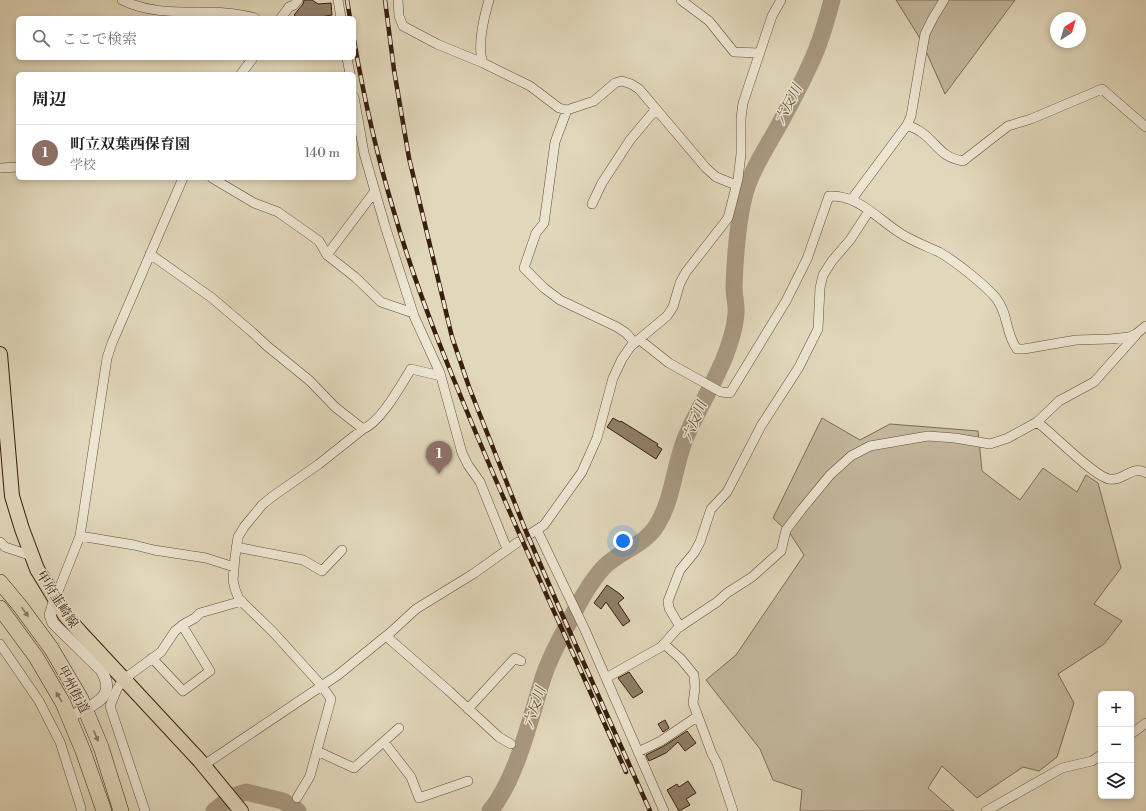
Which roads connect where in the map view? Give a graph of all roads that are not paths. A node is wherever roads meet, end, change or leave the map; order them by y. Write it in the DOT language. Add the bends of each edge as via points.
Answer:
graph roads {
  1 [pos="122,0"];
  2 [pos="298,0"];
  3 [pos="338,0"];
  4 [pos="398,0"];
  5 [pos="489,0"];
  6 [pos="681,0"];
  7 [pos="781,0"];
  8 [pos="944,0"];
  9 [pos="288,3"];
  10 [pos="246,16"];
  11 [pos="282,16"];
  12 [pos="341,16"];
  13 [pos="759,53"];
  14 [pos="252,60"];
  15 [pos="347,60"];
  16 [pos="483,63"];
  17 [pos="242,72"];
  18 [pos="350,72"];
  19 [pos="356,108"];
  20 [pos="656,109"];
  21 [pos="567,110"];
  22 [pos="907,125"];
  23 [pos="1146,127"];
  24 [pos="0,168"];
  25 [pos="16,168"];
  26 [pos="182,180"];
  27 [pos="215,180"];
  28 [pos="736,185"];
  29 [pos="375,191"];
  30 [pos="852,199"];
  31 [pos="592,204"];
  32 [pos="869,211"];
  33 [pos="150,254"];
  34 [pos="327,255"];
  35 [pos="414,313"];
  36 [pos="1146,326"];
  37 [pos="1136,334"];
  38 [pos="637,341"];
  39 [pos="0,354"];
  40 [pos="440,376"];
  41 [pos="1037,422"];
  42 [pos="363,429"];
  43 [pos="1146,473"];
  44 [pos="80,536"];
  45 [pos="518,542"];
  46 [pos="2,547"];
  47 [pos="236,547"];
  48 [pos="507,549"];
  49 [pos="342,550"];
  50 [pos="32,556"];
  51 [pos="234,567"];
  52 [pos="0,582"];
  53 [pos="55,599"];
  54 [pos="242,601"];
  55 [pos="0,608"];
  56 [pos="182,625"];
  57 [pos="680,627"];
  58 [pos="386,636"];
  59 [pos="0,644"];
  60 [pos="664,644"];
  61 [pos="152,658"];
  62 [pos="521,661"];
  63 [pos="606,678"];
  64 [pos="124,679"];
  65 [pos="322,686"];
  66 [pos="85,708"];
  67 [pos="468,709"];
  68 [pos="69,716"];
  69 [pos="698,716"];
  70 [pos="1146,723"];
  71 [pos="400,728"];
  72 [pos="1134,732"];
  73 [pos="384,742"];
  74 [pos="511,744"];
  75 [pos="317,751"];
  76 [pos="638,752"];
  77 [pos="1098,757"];
  78 [pos="204,765"];
  79 [pos="468,780"];
  80 [pos="297,798"];
  81 [pos="101,809"];
  82 [pos="240,810"];
  83 [pos="81,811"];
  84 [pos="121,811"];
  85 [pos="145,811"];
  86 [pos="664,811"];
  87 [pos="733,811"];
  88 [pos="986,811"];
  1 -- 10 [label="street" via="167,12 232,13"];
  2 -- 9 [label="street" via="294,5"];
  3 -- 12 [label="street"];
  4 -- 16 [label="street" via="399,16 403,26 437,44"];
  5 -- 16 [label="street" via="482,30 480,56"];
  6 -- 13 [label="street" via="709,21 734,52"];
  7 -- 13 [label="street" via="772,16"];
  8 -- 22 [label="street" via="926,34 911,116"];
  9 -- 11 [label="street"];
  13 -- 28 [label="street" via="743,103 741,154"];
  14 -- 17 [label="street"];
  15 -- 18 [label="street"];
  16 -- 21 [label="street" via="530,86 559,108"];
  19 -- 29 [label="street" via="364,153"];
  20 -- 21 [label="street" via="639,89 622,81 615,83 594,101"];
  20 -- 28 [label="street" via="706,168 716,177"];
  20 -- 31 [label="street" via="622,151"];
  21 -- 38 [label="street" via="555,142 544,223 536,233 524,268 560,300 617,327"];
  22 -- 23 [label="street" via="921,132 943,154 953,160 963,161 1008,126 1102,89"];
  22 -- 30 [label="street"];
  24 -- 25 [label="street"];
  26 -- 33 [label="street"];
  27 -- 34 [label="street" via="254,203 278,212 319,241"];
  28 -- 38 [label="street" via="728,218 686,272 667,316"];
  29 -- 34 [label="street"];
  29 -- 35 [label="street"];
  30 -- 32 [label="street"];
  30 -- 38 [label="street" via="829,196 807,259 786,301 730,393 721,392 669,363"];
  32 -- 37 [label="street" via="901,234 940,253 973,276 1004,310 1012,342 1017,349 1076,340 1122,338"];
  32 -- 57 [label="street" via="823,275 818,329 799,367 761,426 727,492 711,509 694,553 680,570 668,601 669,608"];
  33 -- 42 [label="street" via="212,298"];
  33 -- 44 [label="street" via="107,358"];
  34 -- 35 [label="street" via="381,302"];
  35 -- 40 [label="street"];
  36 -- 37 [label="street"];
  37 -- 41 [label="street" via="1094,382 1060,401"];
  38 -- 63 [label="street" via="622,359 613,378 597,438 582,472 544,525 534,532 585,630"];
  39 -- 50 [label="main road, 甲府韮崎線" via="12,496"];
  40 -- 42 [label="street" via="412,369 381,415 371,426"];
  40 -- 48 [label="street" via="462,453 480,482"];
  41 -- 43 [label="street" via="1085,464 1108,480 1117,480 1135,470"];
  41 -- 57 [label="street" via="1008,438 990,444 928,436 870,446 851,456 830,475 786,530 781,551 752,577"];
  42 -- 47 [label="street" via="262,505 244,527"];
  44 -- 51 [label="street" via="206,558"];
  44 -- 53 [label="street"];
  45 -- 48 [label="street"];
  46 -- 50 [label="street"];
  47 -- 49 [label="street" via="303,560 322,571"];
  47 -- 51 [label="street"];
  48 -- 58 [label="street" via="473,574 416,609"];
  50 -- 53 [label="main road, 甲府韮崎線"];
  51 -- 54 [label="street" via="235,590"];
  52 -- 66 [label="highway, 甲州街道, one-way" via="51,648"];
  53 -- 64 [label="main road, 甲府韮崎線" via="65,615"];
  53 -- 66 [label="street" via="50,615 53,623 106,678 108,686 103,697"];
  54 -- 56 [label="street" via="200,613"];
  54 -- 65 [label="street"];
  68 -- 55 [label="highway, 甲州街道, one-way" via="36,657"];
  56 -- 61 [label="street" via="161,652"];
  56 -- 61 [label="street" via="210,671 184,691"];
  57 -- 60 [label="street"];
  58 -- 65 [label="street"];
  58 -- 67 [label="street"];
  59 -- 83 [label="street" via="39,700 60,742"];
  60 -- 63 [label="street"];
  60 -- 69 [label="street" via="694,675 693,703"];
  61 -- 64 [label="street"];
  62 -- 67 [label="street" via="515,658"];
  63 -- 76 [label="street"];
  64 -- 78 [label="main road, 甲府韮崎線"];
  64 -- 85 [label="street" via="116,689 110,706"];
  65 -- 75 [label="street" via="331,699"];
  65 -- 78 [label="street"];
  66 -- 68 [label="street"];
  66 -- 84 [label="highway, 甲州街道, one-way" via="101,747"];
  67 -- 74 [label="street" via="498,737"];
  68 -- 81 [label="highway, 甲州街道" via="84,751"];
  69 -- 76 [label="street" via="661,741"];
  69 -- 87 [label="street"];
  70 -- 72 [label="street"];
  71 -- 73 [label="street"];
  73 -- 75 [label="street" via="354,768"];
  73 -- 79 [label="street" via="411,777 419,798"];
  75 -- 80 [label="street" via="310,776"];
  76 -- 86 [label="street"];
  77 -- 88 [label="street" via="1092,761 1062,768"];
  78 -- 82 [label="main road, 甲府韮崎線"];
}
